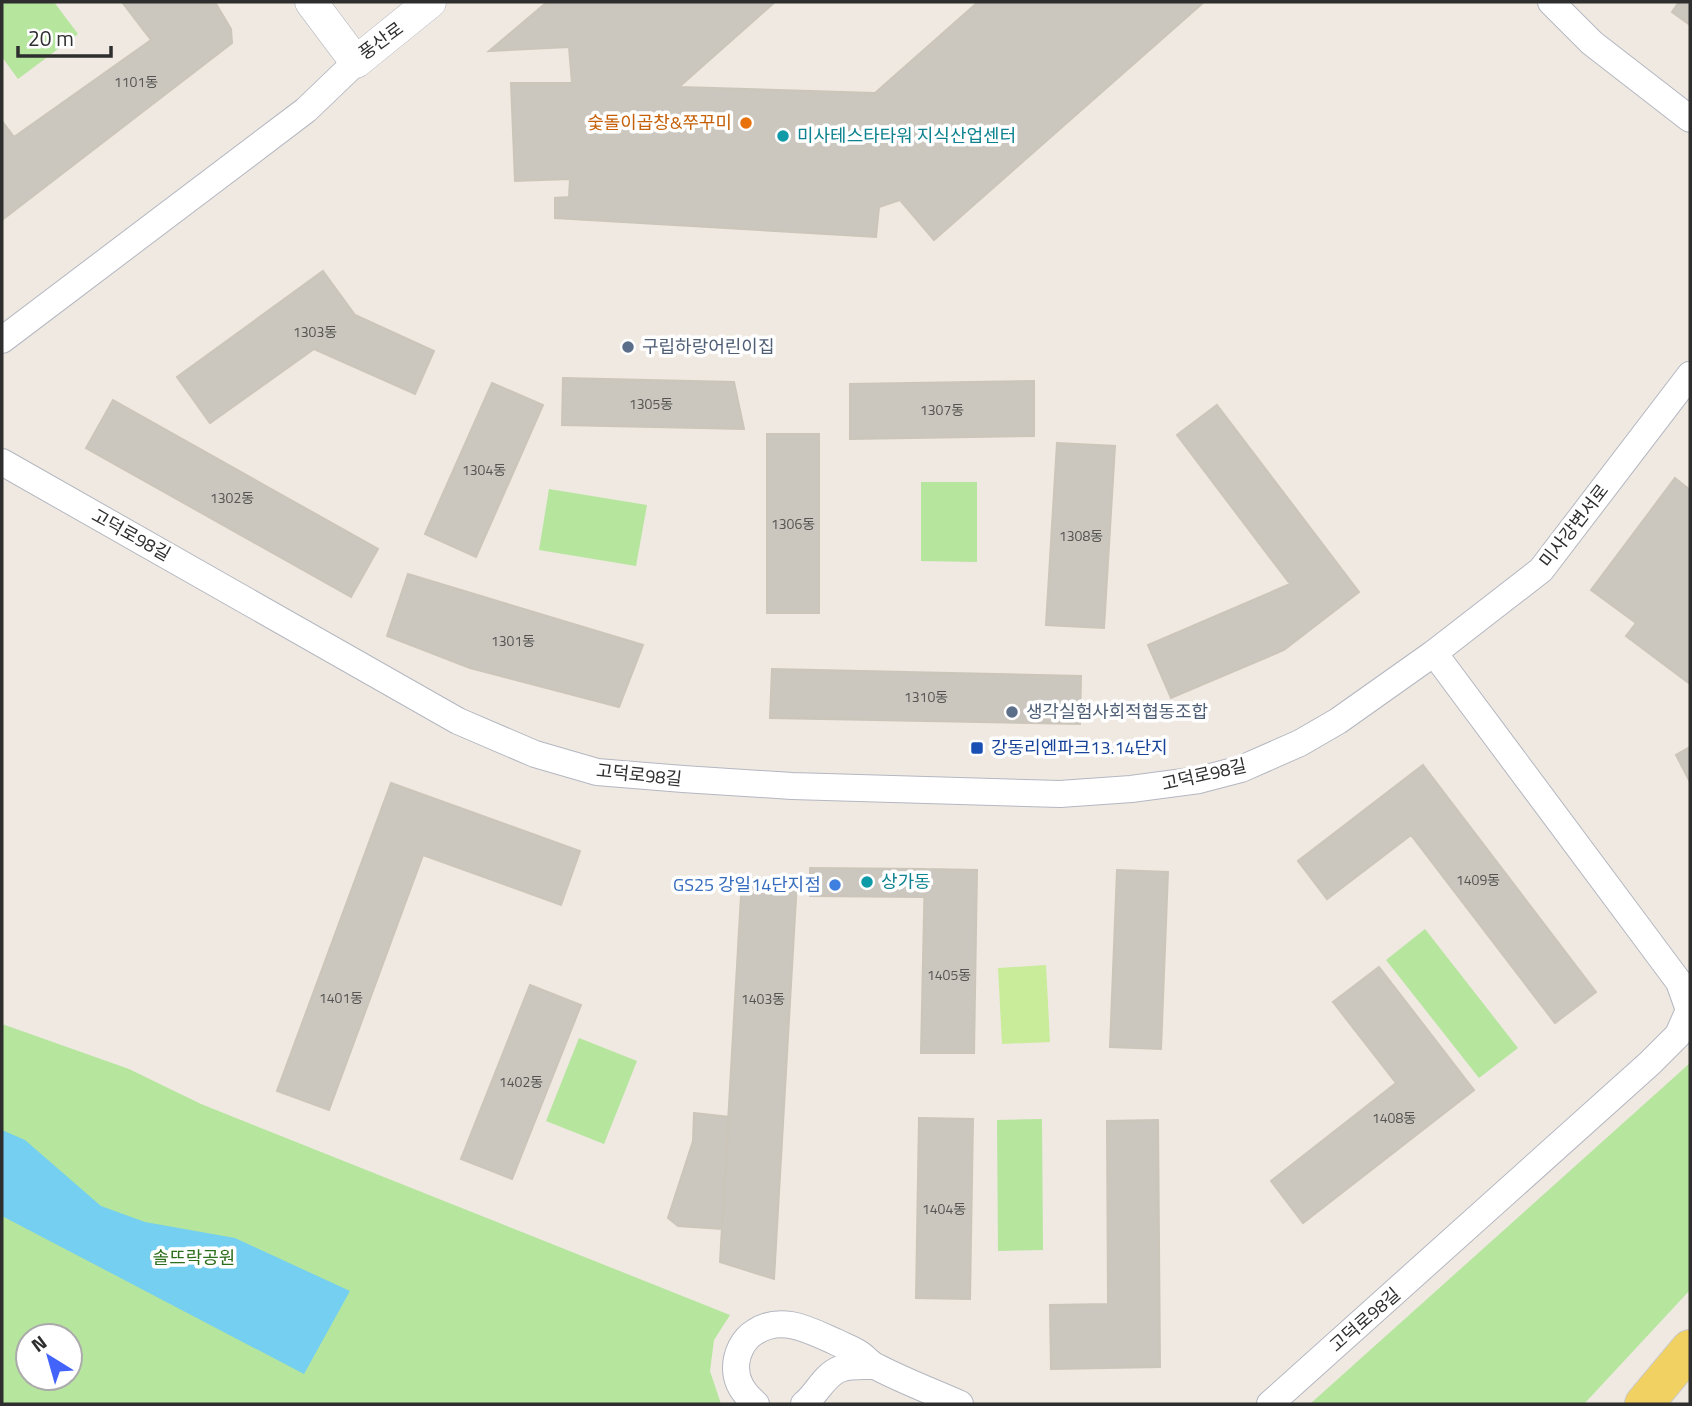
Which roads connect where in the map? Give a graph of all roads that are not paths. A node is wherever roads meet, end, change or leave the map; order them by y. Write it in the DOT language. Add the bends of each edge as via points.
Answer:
graph roads {
  1 [pos="312,2"];
  2 [pos="430,2"];
  3 [pos="1552,2"];
  4 [pos="356,62"];
  5 [pos="1690,119"];
  6 [pos="2,340"];
  7 [pos="1690,375"];
  8 [pos="2,463"];
  9 [pos="1434,653"];
  10 [pos="1690,1349"];
  11 [pos="873,1366"];
  12 [pos="756,1404"];
  13 [pos="804,1404"];
  14 [pos="960,1404"];
  15 [pos="1270,1404"];
  16 [pos="1644,1404"];
  1 -- 4 [label="street, 풍산로"];
  2 -- 4 [label="street, 풍산로"];
  3 -- 5 [label="street" via="1592,43"];
  4 -- 6 [label="street" via="306,110"];
  7 -- 9 [label="street, 미사강변서로" via="1541,570"];
  8 -- 9 [label="street, 고덕로98길" via="458,721 535,754 597,772 792,786 1060,794 1199,780 1241,769 1300,743"];
  9 -- 15 [label="street, 고덕로98길" via="1679,982 1689,1010 1678,1035 1650,1063"];
  10 -- 16 [label="main road"];
  11 -- 12 [label="street" via="861,1354 805,1328 778,1323 764,1326 752,1333 737,1357 739,1384"];
  11 -- 13 [label="street" via="840,1369"];
  11 -- 14 [label="street"];
}
